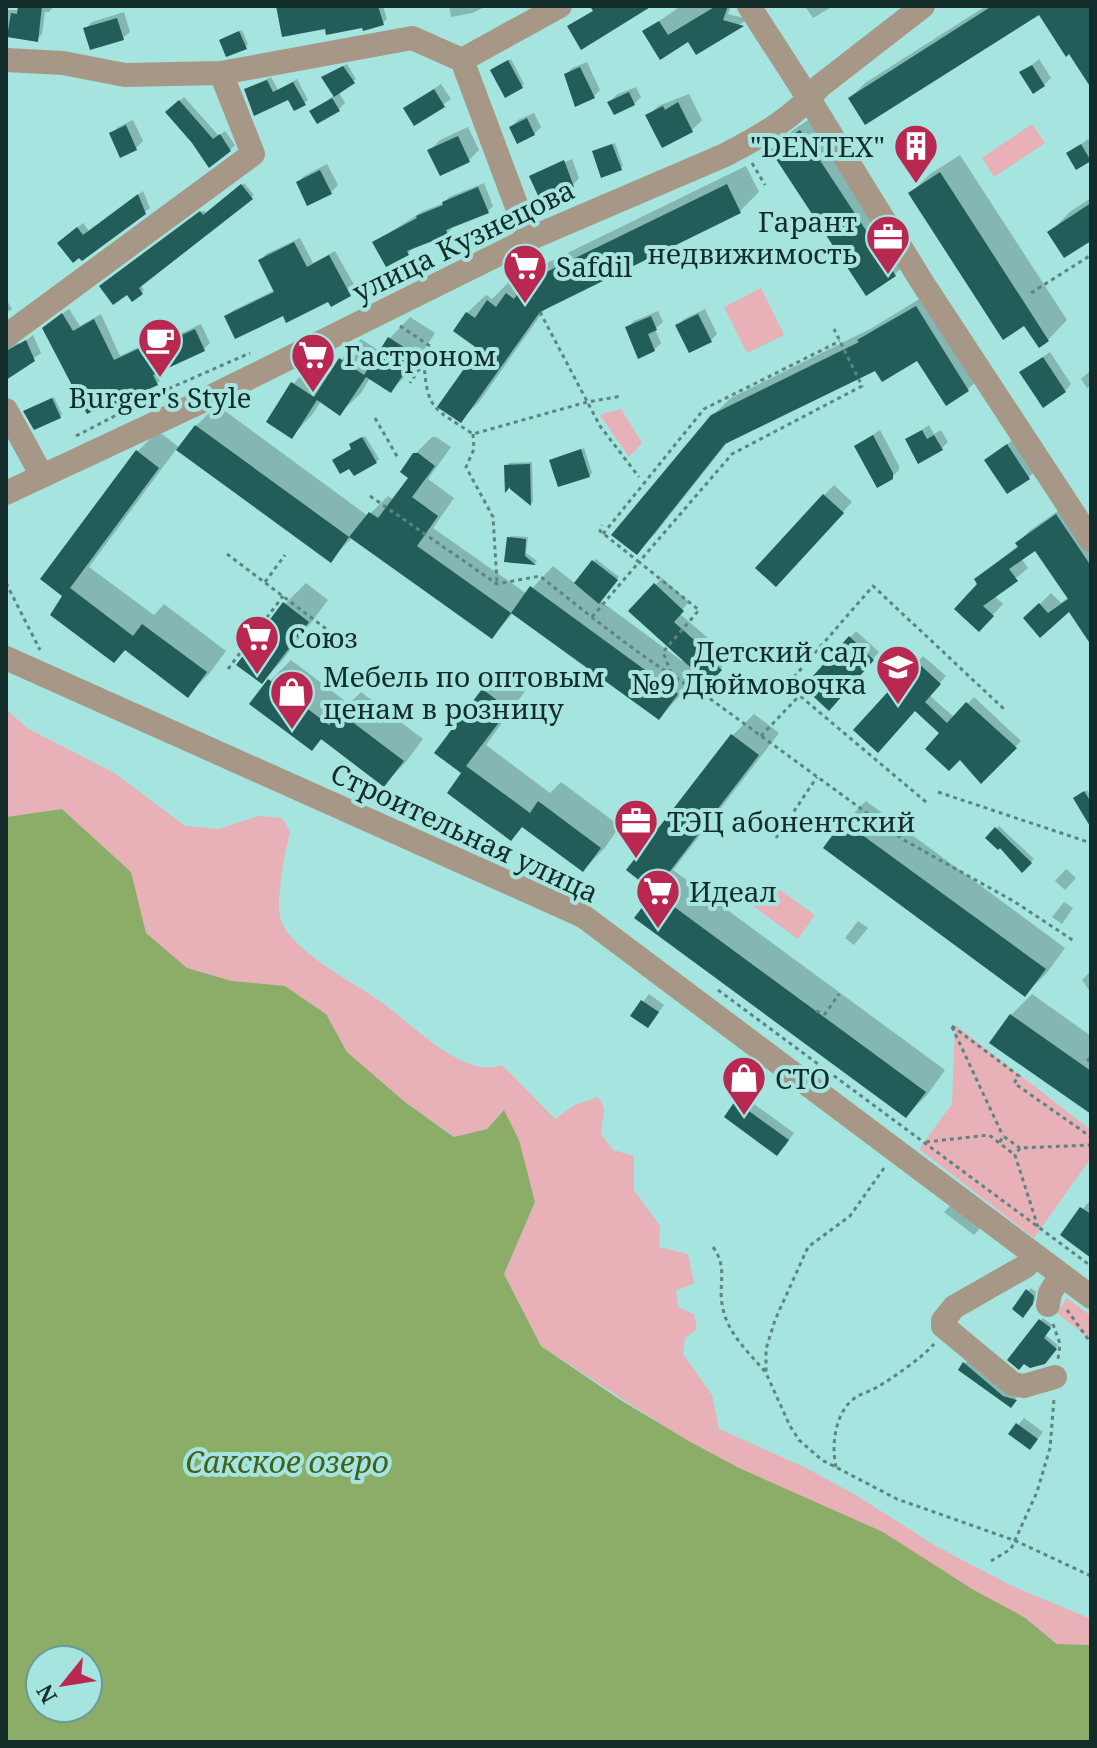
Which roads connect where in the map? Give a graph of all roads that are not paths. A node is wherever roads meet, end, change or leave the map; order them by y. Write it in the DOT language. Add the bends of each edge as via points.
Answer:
graph roads {
  1 [pos="560,6"];
  2 [pos="749,6"];
  3 [pos="923,6"];
  4 [pos="6,60"];
  5 [pos="462,60"];
  6 [pos="221,73"];
  7 [pos="809,99"];
  8 [pos="529,239"];
  9 [pos="6,336"];
  10 [pos="6,410"];
  11 [pos="42,476"];
  12 [pos="6,493"];
  13 [pos="1091,540"];
  14 [pos="6,658"];
  15 [pos="1035,1256"];
  16 [pos="1091,1297"];
  17 [pos="1055,1377"];
  1 -- 5 [label="street"];
  2 -- 7 [label="street"];
  3 -- 7 [label="street, улица Кузнецова"];
  4 -- 6 [label="street" via="63,63 125,75"];
  5 -- 6 [label="street" via="412,38"];
  5 -- 8 [label="street"];
  6 -- 9 [label="street" via="253,154"];
  7 -- 8 [label="street, улица Кузнецова" via="725,155"];
  7 -- 13 [label="street"];
  8 -- 11 [label="street, улица Кузнецова"];
  10 -- 11 [label="street"];
  11 -- 12 [label="street, улица Кузнецова"];
  14 -- 15 [label="street, Строительная улица" via="583,916"];
  15 -- 16 [label="street, Строительная улица" via="1054,1288"];
  15 -- 17 [label="street" via="954,1307 943,1321 945,1329 1013,1384"];
}
